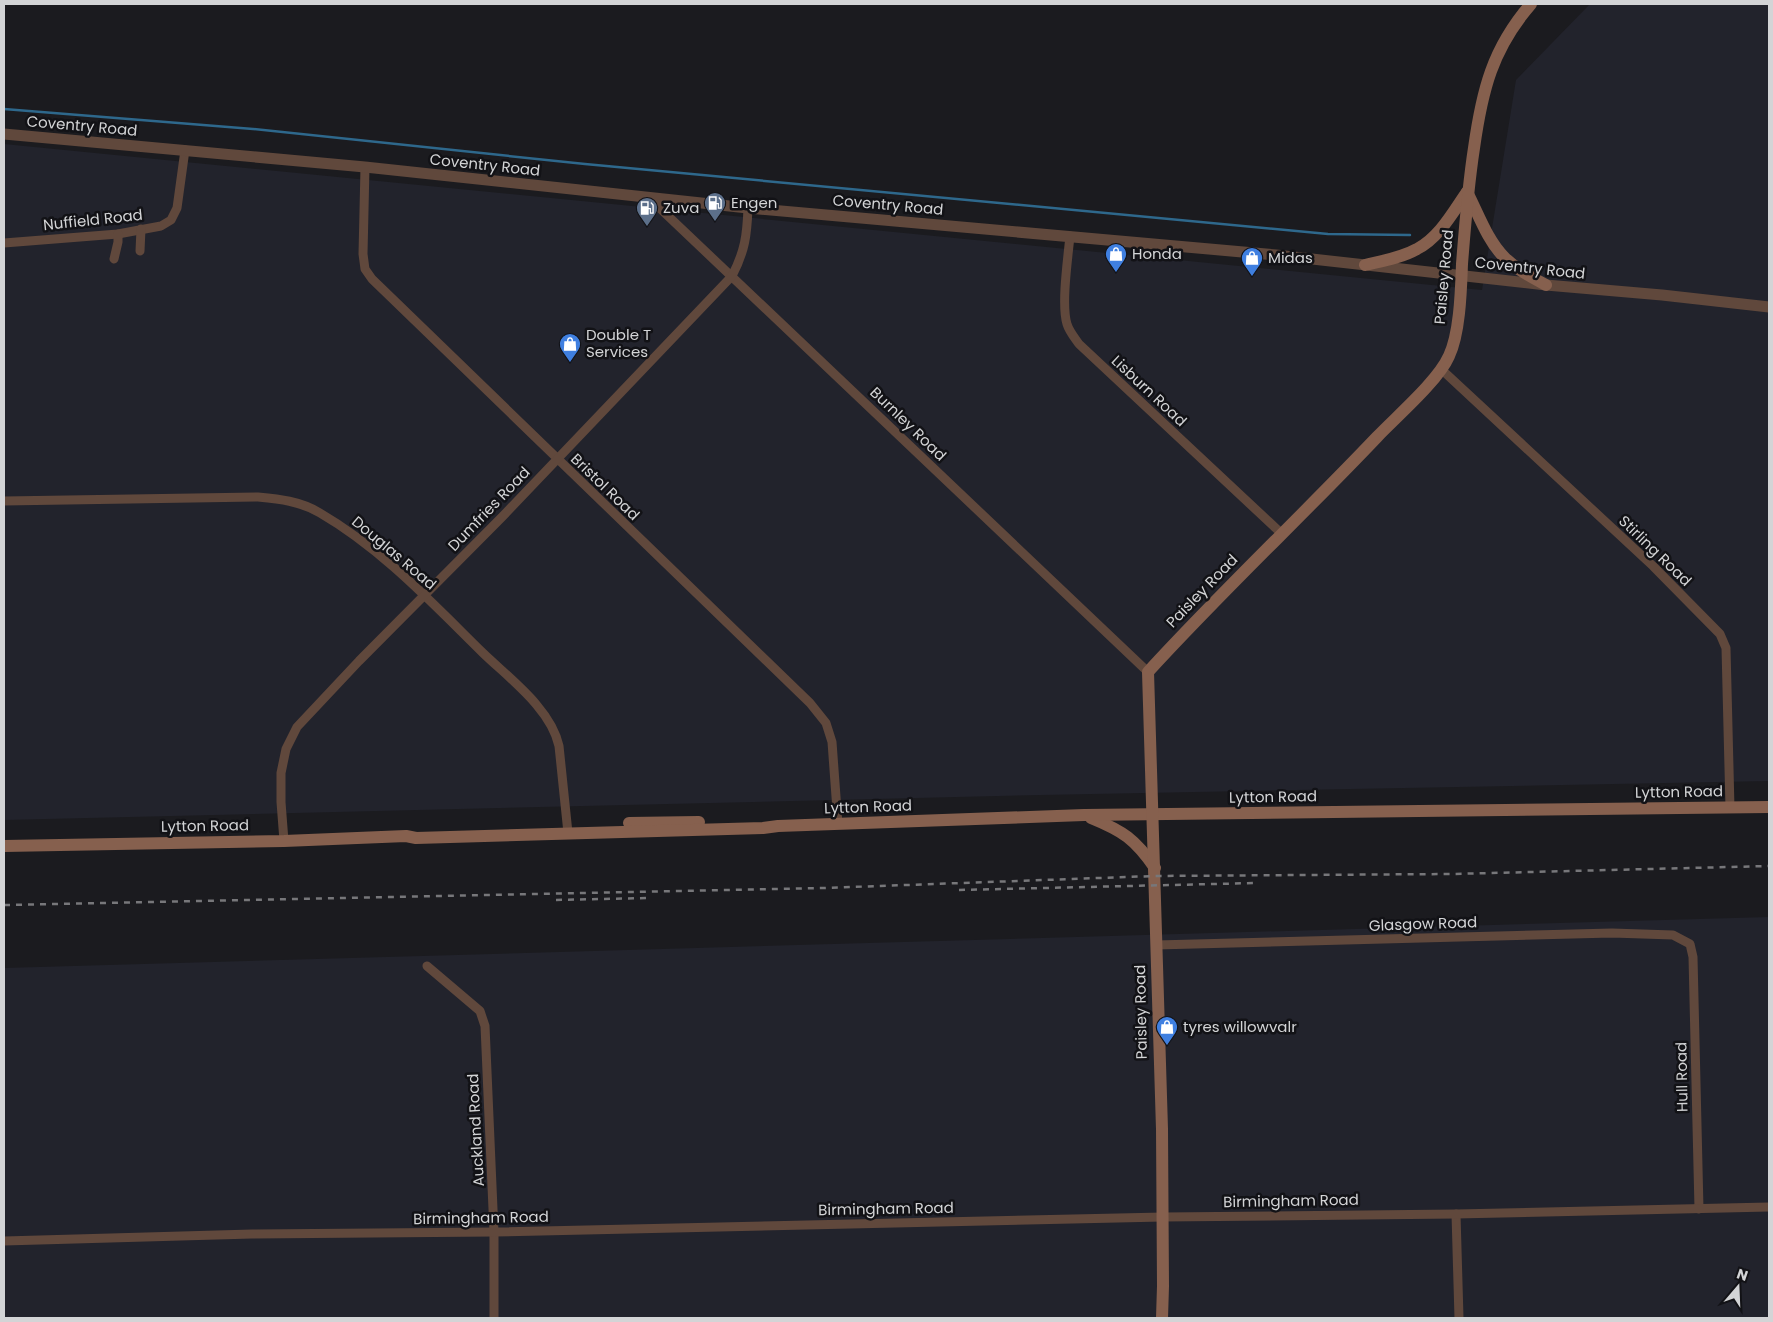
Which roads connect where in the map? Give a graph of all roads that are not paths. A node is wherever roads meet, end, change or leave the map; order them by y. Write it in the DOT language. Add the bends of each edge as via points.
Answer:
graph roads {
  1 [pos="1531,4"];
  2 [pos="4,134"];
  3 [pos="184,150"];
  4 [pos="365,167"];
  5 [pos="1467,192"];
  6 [pos="648,198"];
  7 [pos="748,208"];
  8 [pos="141,229"];
  9 [pos="118,234"];
  10 [pos="1070,236"];
  11 [pos="4,243"];
  12 [pos="140,251"];
  13 [pos="114,259"];
  14 [pos="1365,265"];
  15 [pos="732,276"];
  16 [pos="1462,276"];
  17 [pos="1546,285"];
  18 [pos="1769,307"];
  19 [pos="1441,369"];
  20 [pos="556,459"];
  21 [pos="4,502"];
  22 [pos="1282,534"];
  23 [pos="424,595"];
  24 [pos="1148,672"];
  25 [pos="1769,807"];
  26 [pos="1730,808"];
  27 [pos="1084,815"];
  28 [pos="1152,815"];
  29 [pos="838,824"];
  30 [pos="568,829"];
  31 [pos="284,841"];
  32 [pos="4,846"];
  33 [pos="1155,868"];
  34 [pos="1690,944"];
  35 [pos="1156,945"];
  36 [pos="427,966"];
  37 [pos="1769,1207"];
  38 [pos="1700,1209"];
  39 [pos="1456,1214"];
  40 [pos="1163,1216"];
  41 [pos="494,1232"];
  42 [pos="4,1241"];
  43 [pos="1163,1286"];
  44 [pos="494,1318"];
  45 [pos="1162,1318"];
  46 [pos="1170,1318"];
  47 [pos="1459,1318"];
  1 -- 5 [label="main road, Paisley Road" via="1499,52 1486,82"];
  2 -- 3 [label="street, Coventry Road"];
  3 -- 4 [label="street, Coventry Road"];
  3 -- 8 [label="street, Nuffield Road" via="177,208 171,220 161,226"];
  4 -- 6 [label="street, Coventry Road"];
  4 -- 20 [label="street, Bristol Road" via="365,269"];
  5 -- 14 [label="main road" via="1439,231 1418,249"];
  5 -- 16 [label="main road, Paisley Road"];
  5 -- 17 [label="main road" via="1489,237 1503,256"];
  6 -- 7 [label="street, Coventry Road"];
  6 -- 15 [label="street, Burnley Road"];
  7 -- 10 [label="street, Coventry Road"];
  7 -- 15 [label="street, Dumfries Road" via="745,248"];
  8 -- 9 [label="street, Nuffield Road"];
  8 -- 12 [label="street"];
  9 -- 11 [label="street, Nuffield Road"];
  9 -- 13 [label="street"];
  10 -- 14 [label="street, Coventry Road"];
  10 -- 22 [label="street, Lisburn Road" via="1065,309 1071,333"];
  14 -- 16 [label="street, Coventry Road"];
  15 -- 20 [label="street, Dumfries Road"];
  15 -- 24 [label="street, Burnley Road"];
  16 -- 17 [label="street, Coventry Road"];
  16 -- 19 [label="main road, Paisley Road" via="1454,345"];
  17 -- 18 [label="street, Coventry Road"];
  19 -- 22 [label="main road, Paisley Road"];
  19 -- 26 [label="street, Stirling Road" via="1654,566 1720,634 1726,648"];
  20 -- 23 [label="street, Dumfries Road"];
  20 -- 29 [label="street, Bristol Road" via="803,697 826,723 832,742"];
  21 -- 23 [label="street, Douglas Road" via="279,499 318,512 358,538"];
  22 -- 24 [label="main road, Paisley Road"];
  23 -- 30 [label="street, Douglas Road" via="537,706 549,722 559,746"];
  23 -- 31 [label="street, Dumfries Road" via="297,727 286,749 281,773"];
  24 -- 28 [label="main road, Paisley Road"];
  25 -- 26 [label="main road, Lytton Road"];
  26 -- 28 [label="main road, Lytton Road"];
  27 -- 28 [label="main road, Lytton Road"];
  27 -- 29 [label="main road, Lytton Road"];
  27 -- 33 [label="main road" via="1123,832"];
  28 -- 33 [label="main road, Paisley Road"];
  29 -- 30 [label="main road, Lytton Road" via="763,828"];
  30 -- 31 [label="main road, Lytton Road" via="416,838"];
  31 -- 32 [label="main road, Lytton Road"];
  33 -- 35 [label="main road, Paisley Road"];
  34 -- 35 [label="street, Glasgow Road" via="1672,935 1612,933"];
  34 -- 38 [label="street, Hull Road"];
  35 -- 40 [label="main road, Paisley Road"];
  36 -- 41 [label="street, Auckland Road" via="480,1011 485,1026"];
  37 -- 38 [label="street, Birmingham Road"];
  38 -- 39 [label="street, Birmingham Road"];
  39 -- 40 [label="street, Birmingham Road"];
  39 -- 47 [label="street"];
  40 -- 41 [label="street, Birmingham Road"];
  40 -- 43 [label="main road, Paisley Road"];
  41 -- 42 [label="street, Birmingham Road"];
  41 -- 44 [label="street, Auckland Road"];
  43 -- 45 [label="main road, Paisley Road"];
  43 -- 46 [label="main road, Paisley Road"];
}
